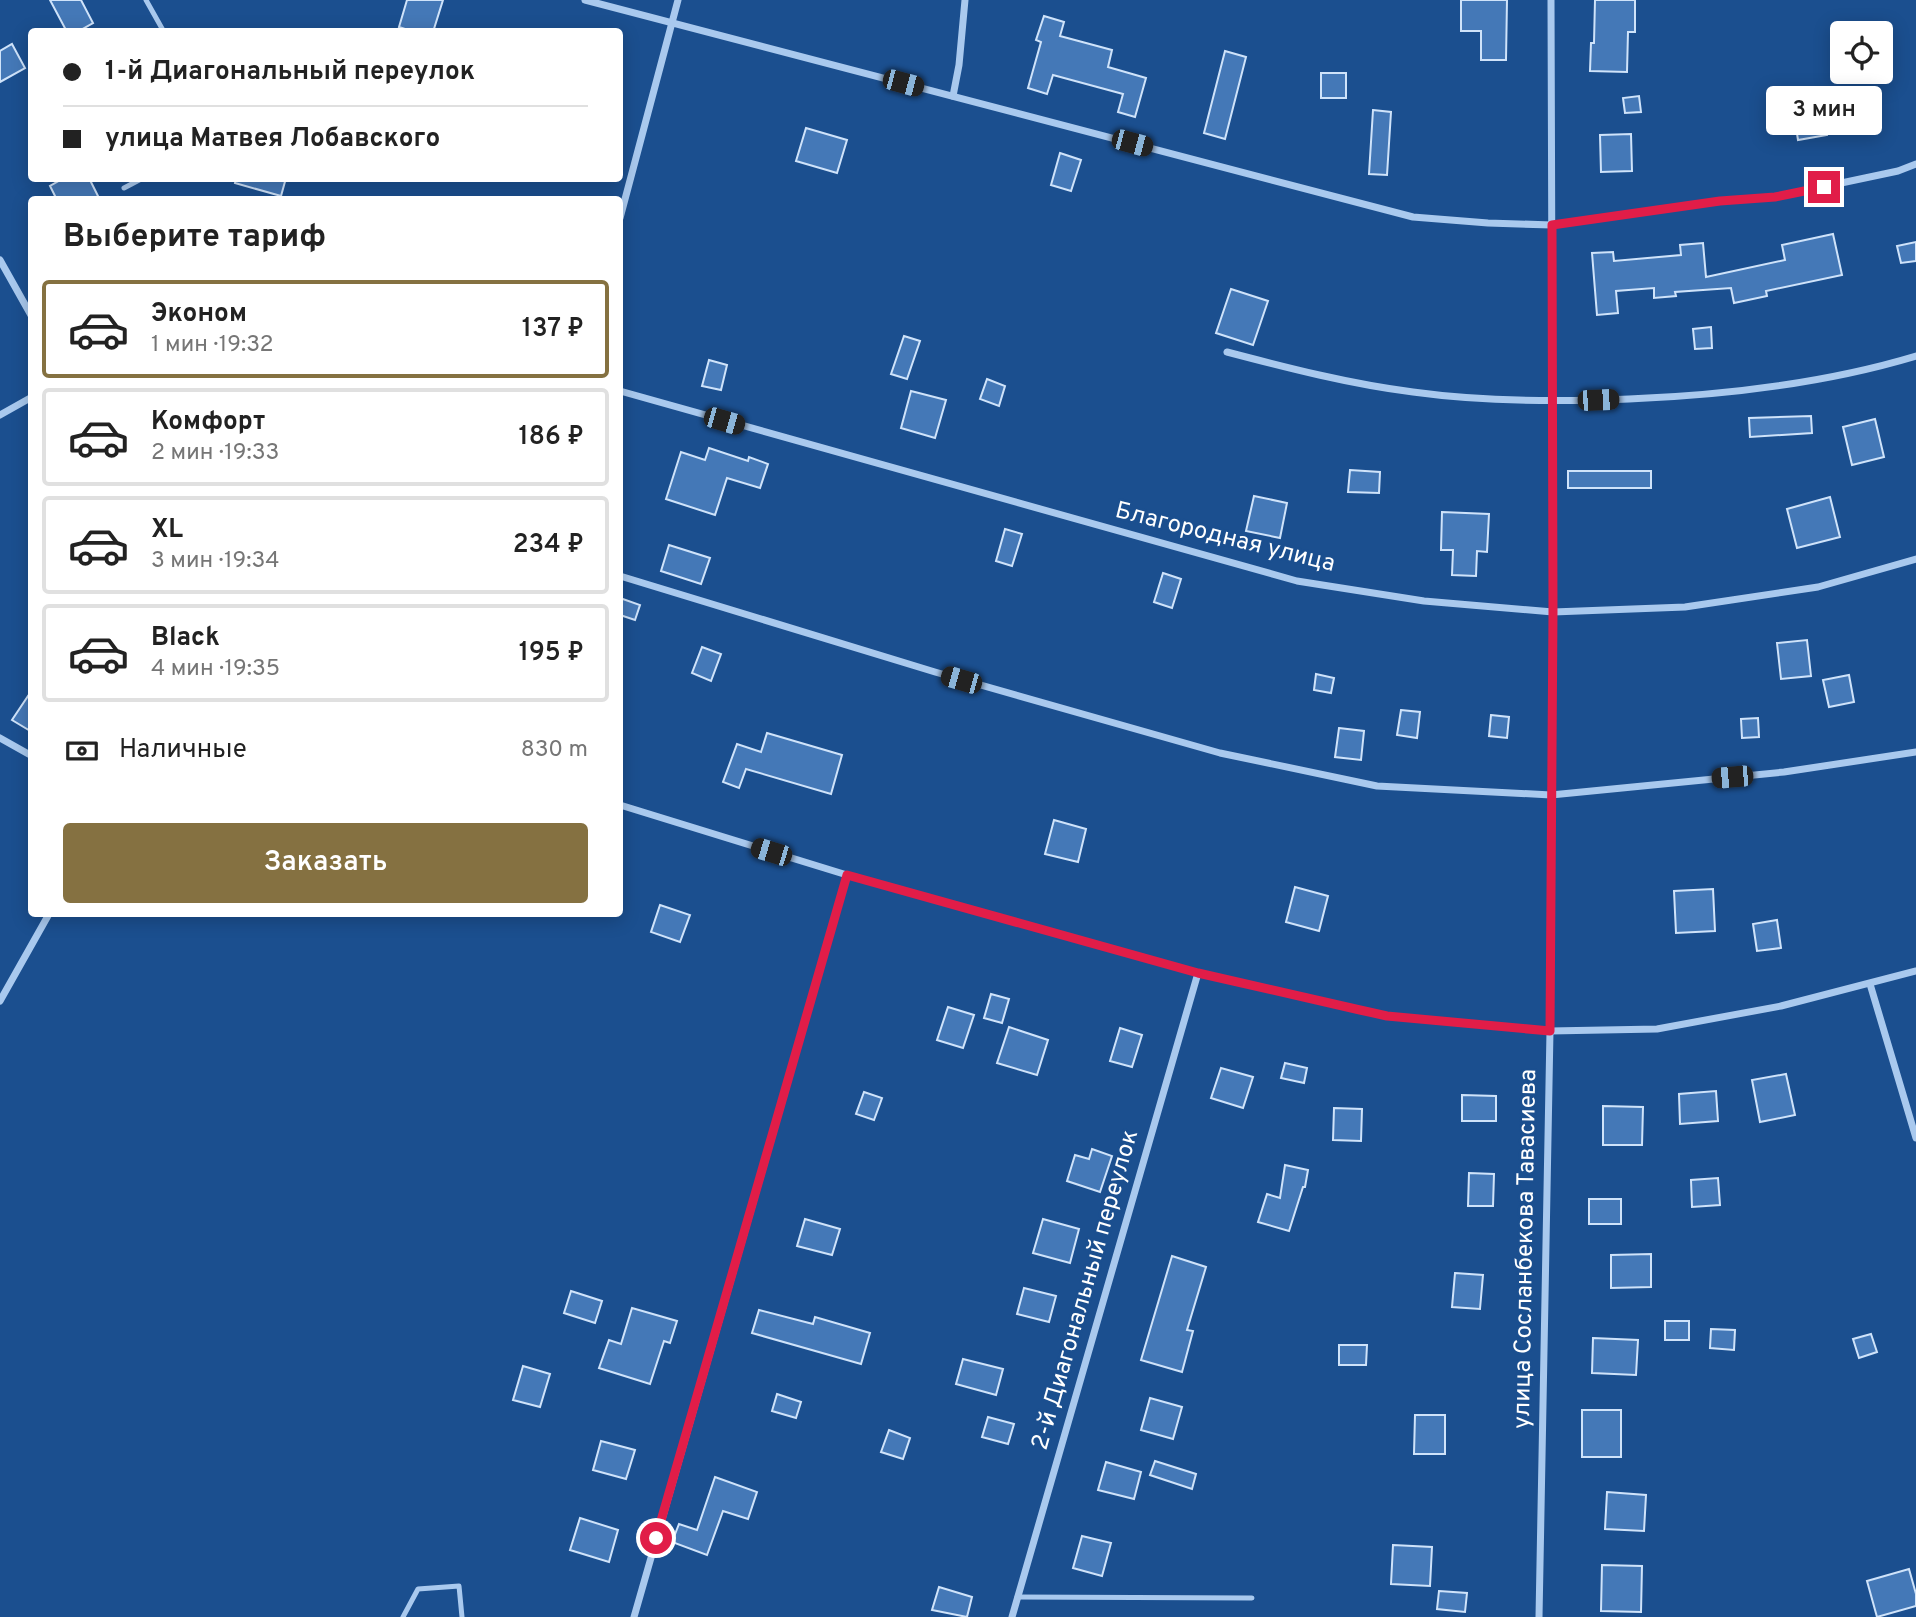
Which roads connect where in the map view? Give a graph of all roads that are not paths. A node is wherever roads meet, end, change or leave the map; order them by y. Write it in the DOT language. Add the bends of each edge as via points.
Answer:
graph roads {
  1 [pos="146,0"];
  2 [pos="585,0"];
  3 [pos="678,0"];
  4 [pos="965,0"];
  5 [pos="1551,0"];
  6 [pos="671,21"];
  7 [pos="162,28"];
  8 [pos="953,96"];
  9 [pos="1916,164"];
  10 [pos="136,182"];
  11 [pos="124,188"];
  12 [pos="623,206"];
  13 [pos="1552,225"];
  14 [pos="0,260"];
  15 [pos="28,310"];
  16 [pos="1227,352"];
  17 [pos="1916,356"];
  18 [pos="623,392"];
  19 [pos="28,399"];
  20 [pos="1551,402"];
  21 [pos="0,415"];
  22 [pos="1916,559"];
  23 [pos="623,577"];
  24 [pos="1553,612"];
  25 [pos="0,738"];
  26 [pos="1916,752"];
  27 [pos="28,754"];
  28 [pos="1551,794"];
  29 [pos="623,806"];
  30 [pos="847,875"];
  31 [pos="47,917"];
  32 [pos="1916,971"];
  33 [pos="1198,973"];
  34 [pos="1870,984"];
  35 [pos="0,1001"];
  36 [pos="1550,1031"];
  37 [pos="1916,1138"];
  38 [pos="1017,1597"];
  39 [pos="1252,1598"];
  40 [pos="403,1617"];
  41 [pos="462,1617"];
  42 [pos="634,1617"];
  43 [pos="1012,1617"];
  44 [pos="1539,1617"];
  1 -- 7 [label="lane"];
  2 -- 6 [label="street"];
  3 -- 6 [label="street"];
  4 -- 8 [label="street"];
  5 -- 13 [label="street, улица Сосланбекова Тавасиева"];
  6 -- 8 [label="street"];
  6 -- 12 [label="street"];
  8 -- 13 [label="street" via="1413,217"];
  9 -- 13 [label="street" via="1775,197"];
  10 -- 11 [label="lane"];
  13 -- 20 [label="street, улица Сосланбекова Тавасиева"];
  14 -- 15 [label="street"];
  16 -- 20 [label="street" via="1411,392"];
  17 -- 20 [label="street" via="1846,374 1755,389"];
  18 -- 24 [label="street, Благородная улица" via="1297,581 1424,601"];
  19 -- 21 [label="street"];
  20 -- 24 [label="street, улица Сосланбекова Тавасиева"];
  22 -- 24 [label="street, Благородная улица" via="1818,587 1685,607"];
  23 -- 28 [label="street" via="1220,753 1377,786"];
  24 -- 28 [label="street, улица Сосланбекова Тавасиева"];
  25 -- 27 [label="street"];
  26 -- 28 [label="street" via="1784,772"];
  28 -- 36 [label="street, улица Сосланбекова Тавасиева"];
  29 -- 30 [label="street"];
  30 -- 33 [label="street"];
  30 -- 42 [label="street"];
  31 -- 35 [label="street"];
  32 -- 34 [label="street"];
  33 -- 36 [label="street" via="1387,1016"];
  33 -- 38 [label="street, 2-й Диагональный переулок"];
  34 -- 36 [label="street" via="1657,1029"];
  34 -- 37 [label="street"];
  36 -- 44 [label="street, улица Сосланбекова Тавасиева"];
  38 -- 39 [label="lane"];
  38 -- 43 [label="street, 2-й Диагональный переулок"];
  40 -- 41 [label="lane" via="418,1589 459,1586"];
}
